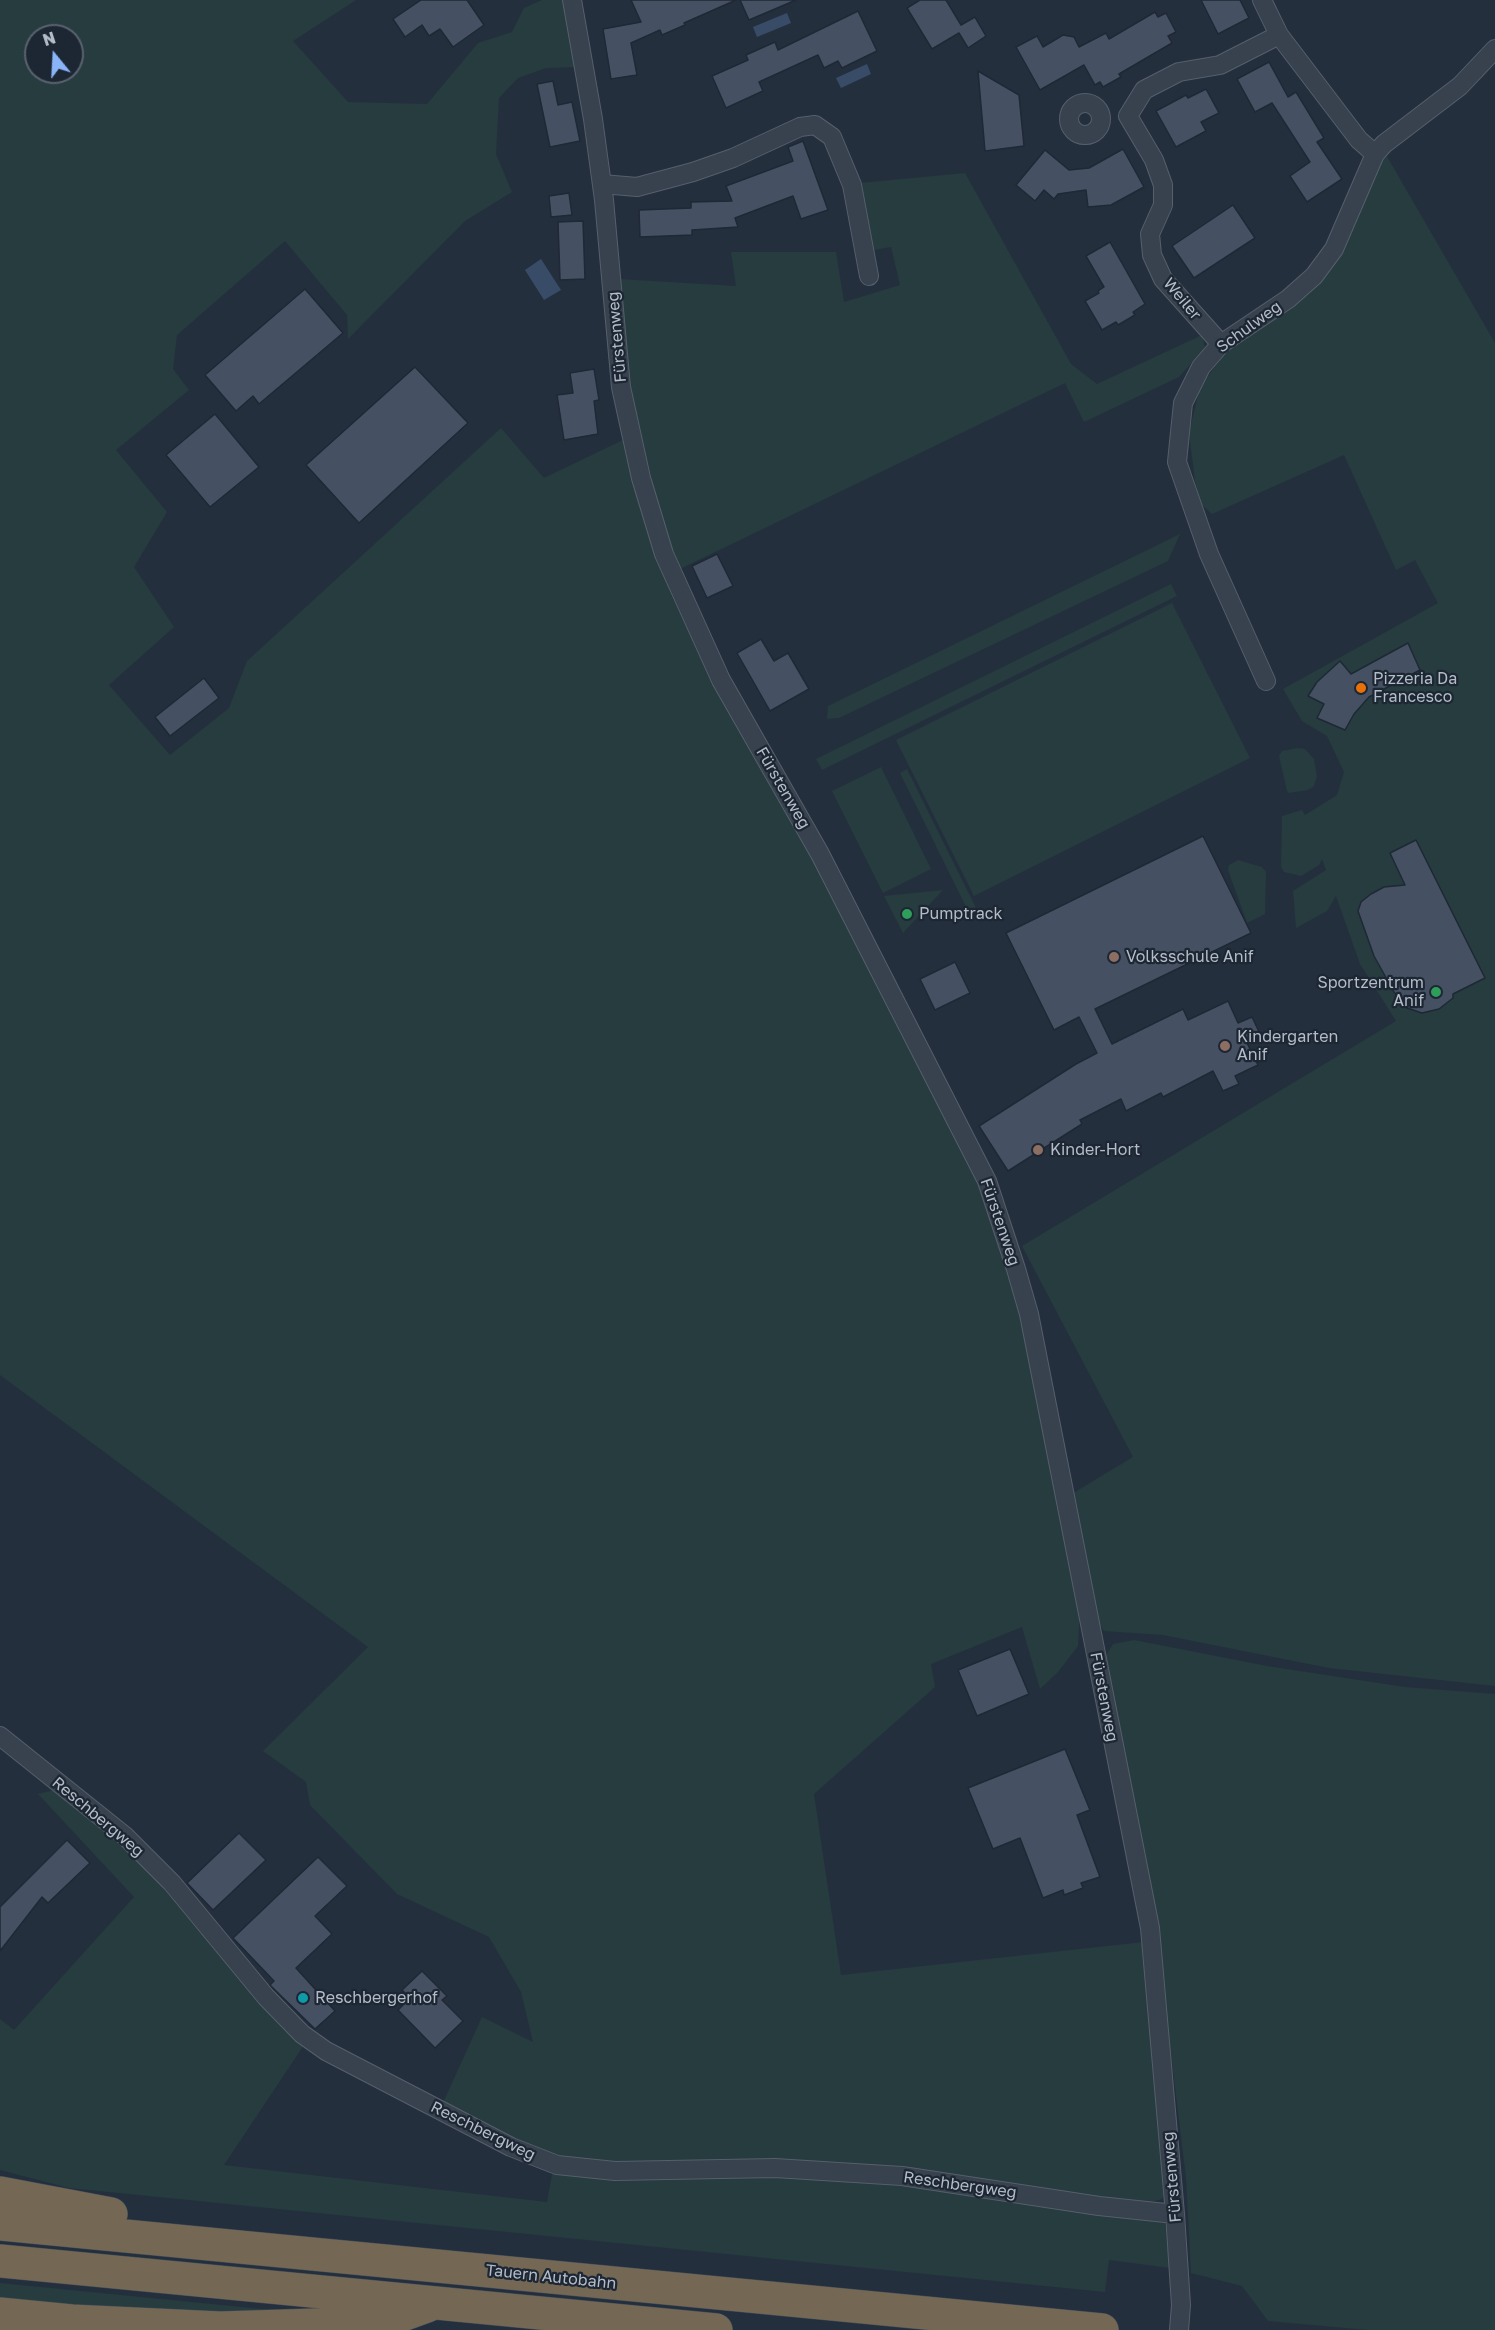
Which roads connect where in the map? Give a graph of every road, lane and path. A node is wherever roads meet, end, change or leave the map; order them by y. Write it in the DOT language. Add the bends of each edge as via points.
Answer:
graph roads {
  1 [pos="572,0"];
  2 [pos="1262,0"];
  3 [pos="1279,34"];
  4 [pos="1495,49"];
  5 [pos="1128,116"];
  6 [pos="1101,118"];
  7 [pos="1375,154"];
  8 [pos="602,184"];
  9 [pos="869,276"];
  10 [pos="1221,344"];
  11 [pos="1266,681"];
  12 [pos="0,1736"];
  13 [pos="0,2193"];
  14 [pos="1175,2214"];
  15 [pos="0,2224"];
  16 [pos="176,2241"];
  17 [pos="0,2261"];
  18 [pos="435,2303"];
  19 [pos="0,2314"];
  20 [pos="716,2330"];
  21 [pos="1102,2330"];
  22 [pos="1179,2330"];
  1 -- 8 [label="street, Fürstenweg"];
  2 -- 3 [label="street"];
  3 -- 5 [label="street" via="1220,65 1179,72 1144,90"];
  3 -- 7 [label="street" via="1359,140"];
  4 -- 7 [label="street, Schulweg" via="1460,86"];
  5 -- 6 [label="street"];
  5 -- 10 [label="street, Weiler" via="1154,160 1163,185 1163,205 1150,234 1152,255 1163,279"];
  7 -- 10 [label="street, Schulweg" via="1334,249 1314,276"];
  8 -- 9 [label="street" via="637,187 693,172 800,126 815,125 832,137 852,185"];
  8 -- 14 [label="street, Fürstenweg" via="621,387 641,478 664,554 721,680 820,854 987,1181 1029,1314 1150,1928"];
  10 -- 11 [label="street, Schulweg" via="1201,368 1183,403 1177,462 1209,554"];
  12 -- 14 [label="street, Reschbergweg" via="125,1836 172,1883 266,1997 302,2034 326,2051 510,2147 557,2165 615,2171 775,2168 902,2176"];
  13 -- 16 [label="highway" via="134,2218"];
  14 -- 22 [label="street, Fürstenweg"];
  15 -- 16 [label="highway, Tauern Autobahn"];
  16 -- 21 [label="highway, Tauern Autobahn"];
  17 -- 18 [label="highway"];
  18 -- 19 [label="highway" via="380,2323 220,2328"];
  18 -- 20 [label="highway"];
}
